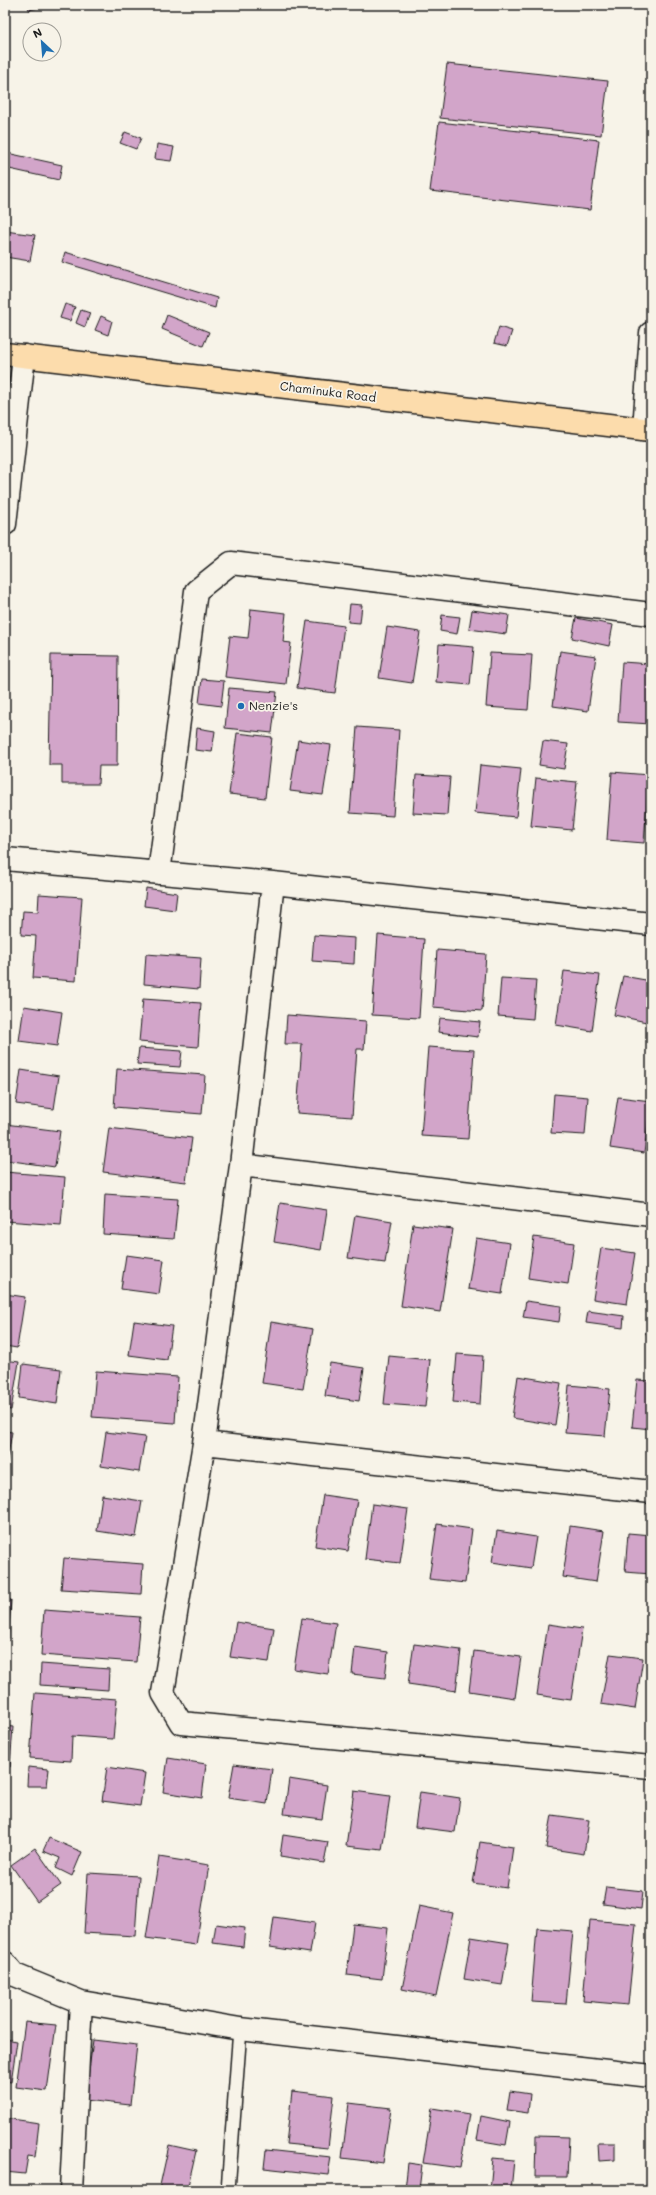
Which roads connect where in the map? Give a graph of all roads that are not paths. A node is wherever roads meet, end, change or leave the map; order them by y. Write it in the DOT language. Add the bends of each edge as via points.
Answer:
graph roads {
  1 [pos="651,333"];
  2 [pos="14,355"];
  3 [pos="648,430"];
  4 [pos="5,524"];
  5 [pos="651,614"];
  6 [pos="5,859"];
  7 [pos="159,873"];
  8 [pos="273,883"];
  9 [pos="651,924"];
  10 [pos="241,1165"];
  11 [pos="651,1215"];
  12 [pos="204,1442"];
  13 [pos="651,1492"];
  14 [pos="651,1767"];
  15 [pos="5,1962"];
  16 [pos="81,2002"];
  17 [pos="240,2029"];
  18 [pos="651,2076"];
  19 [pos="72,2190"];
  20 [pos="228,2190"];
  1 -- 3 [label="street"];
  2 -- 3 [label="main road, Chaminuka Road"];
  2 -- 4 [label="street"];
  5 -- 7 [label="street" via="231,563 196,591"];
  6 -- 7 [label="street"];
  7 -- 8 [label="street"];
  8 -- 9 [label="street"];
  8 -- 10 [label="street"];
  10 -- 11 [label="street"];
  10 -- 12 [label="street"];
  12 -- 13 [label="street"];
  12 -- 14 [label="street" via="163,1693 181,1723"];
  15 -- 16 [label="street" via="15,1975"];
  16 -- 17 [label="street"];
  16 -- 19 [label="street"];
  17 -- 18 [label="street"];
  17 -- 20 [label="lane"];
}
